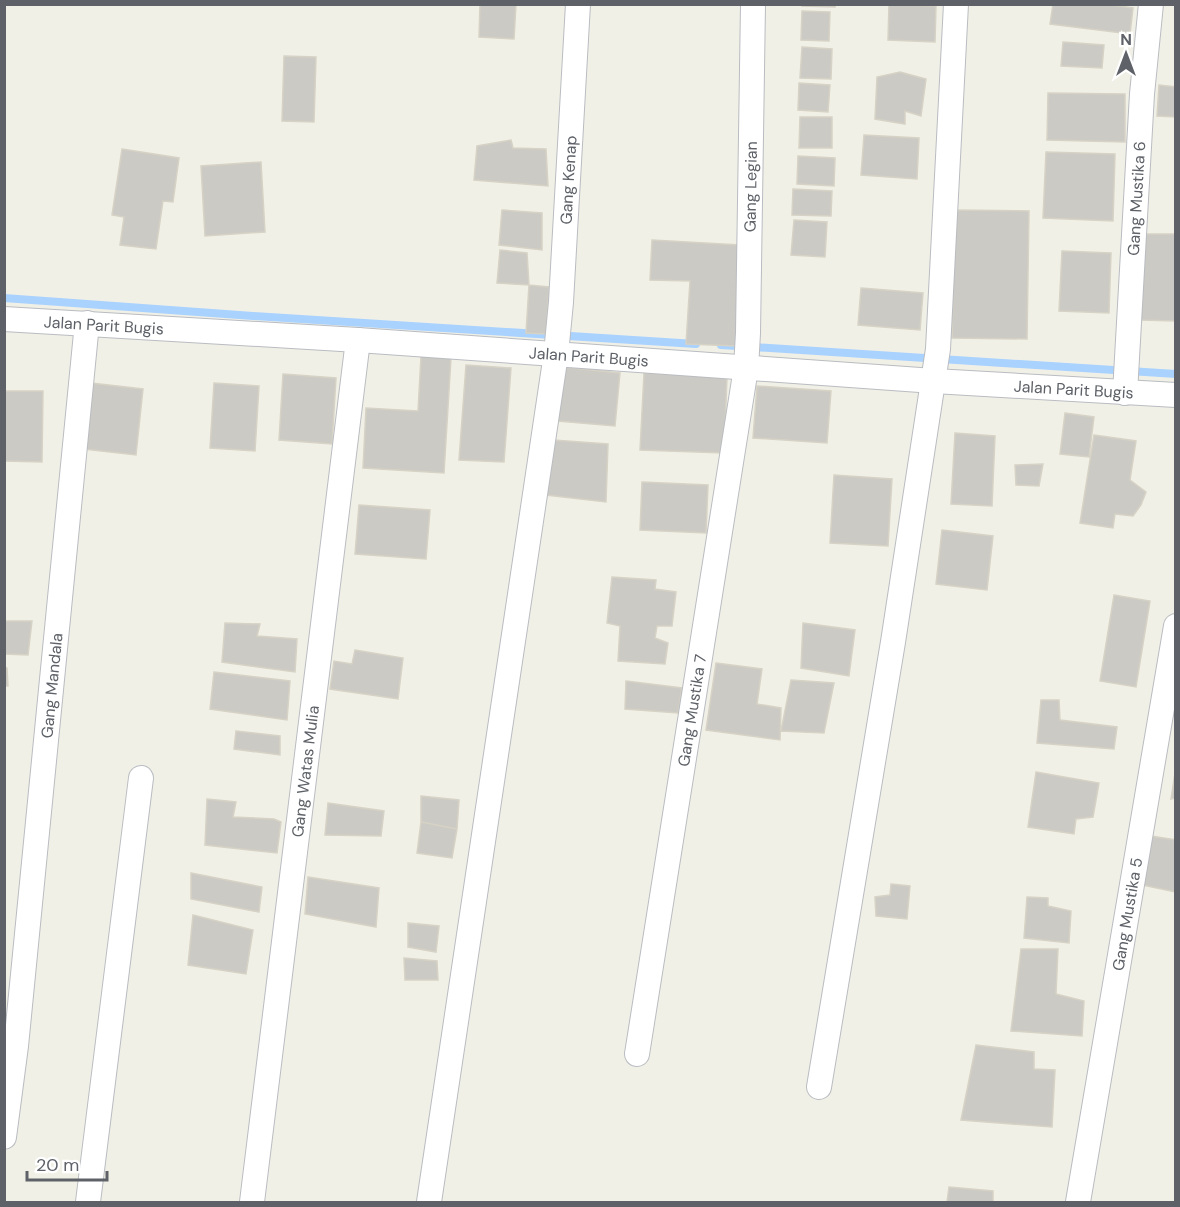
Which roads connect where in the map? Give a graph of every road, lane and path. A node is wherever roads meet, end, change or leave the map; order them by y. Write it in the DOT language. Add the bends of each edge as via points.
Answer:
graph roads {
  1 [pos="578,4"];
  2 [pos="753,4"];
  3 [pos="956,4"];
  4 [pos="1151,4"];
  5 [pos="4,319"];
  6 [pos="87,323"];
  7 [pos="358,340"];
  8 [pos="747,352"];
  9 [pos="556,353"];
  10 [pos="936,367"];
  11 [pos="1126,378"];
  12 [pos="1176,395"];
  13 [pos="1176,626"];
  14 [pos="141,778"];
  15 [pos="637,1054"];
  16 [pos="819,1087"];
  17 [pos="4,1137"];
  18 [pos="88,1203"];
  19 [pos="252,1203"];
  20 [pos="429,1203"];
  21 [pos="1077,1203"];
  1 -- 9 [label="street, Gang Kenap"];
  2 -- 8 [label="street, Gang Legian"];
  3 -- 10 [label="street"];
  4 -- 11 [label="street, Gang Mustika 6"];
  5 -- 6 [label="street, Jalan Parit Bugis"];
  6 -- 7 [label="street, Jalan Parit Bugis"];
  6 -- 17 [label="street, Gang Mandala"];
  7 -- 9 [label="street, Jalan Parit Bugis"];
  7 -- 19 [label="street, Gang Watas Mulia"];
  8 -- 9 [label="street, Jalan Parit Bugis"];
  8 -- 10 [label="street, Jalan Parit Bugis"];
  8 -- 15 [label="street, Gang Mustika 7"];
  9 -- 20 [label="street, Gang Kenap"];
  10 -- 11 [label="street, Jalan Parit Bugis"];
  10 -- 16 [label="street"];
  11 -- 12 [label="street, Jalan Parit Bugis"];
  13 -- 21 [label="street, Gang Mustika 5"];
  14 -- 18 [label="street"];
}
